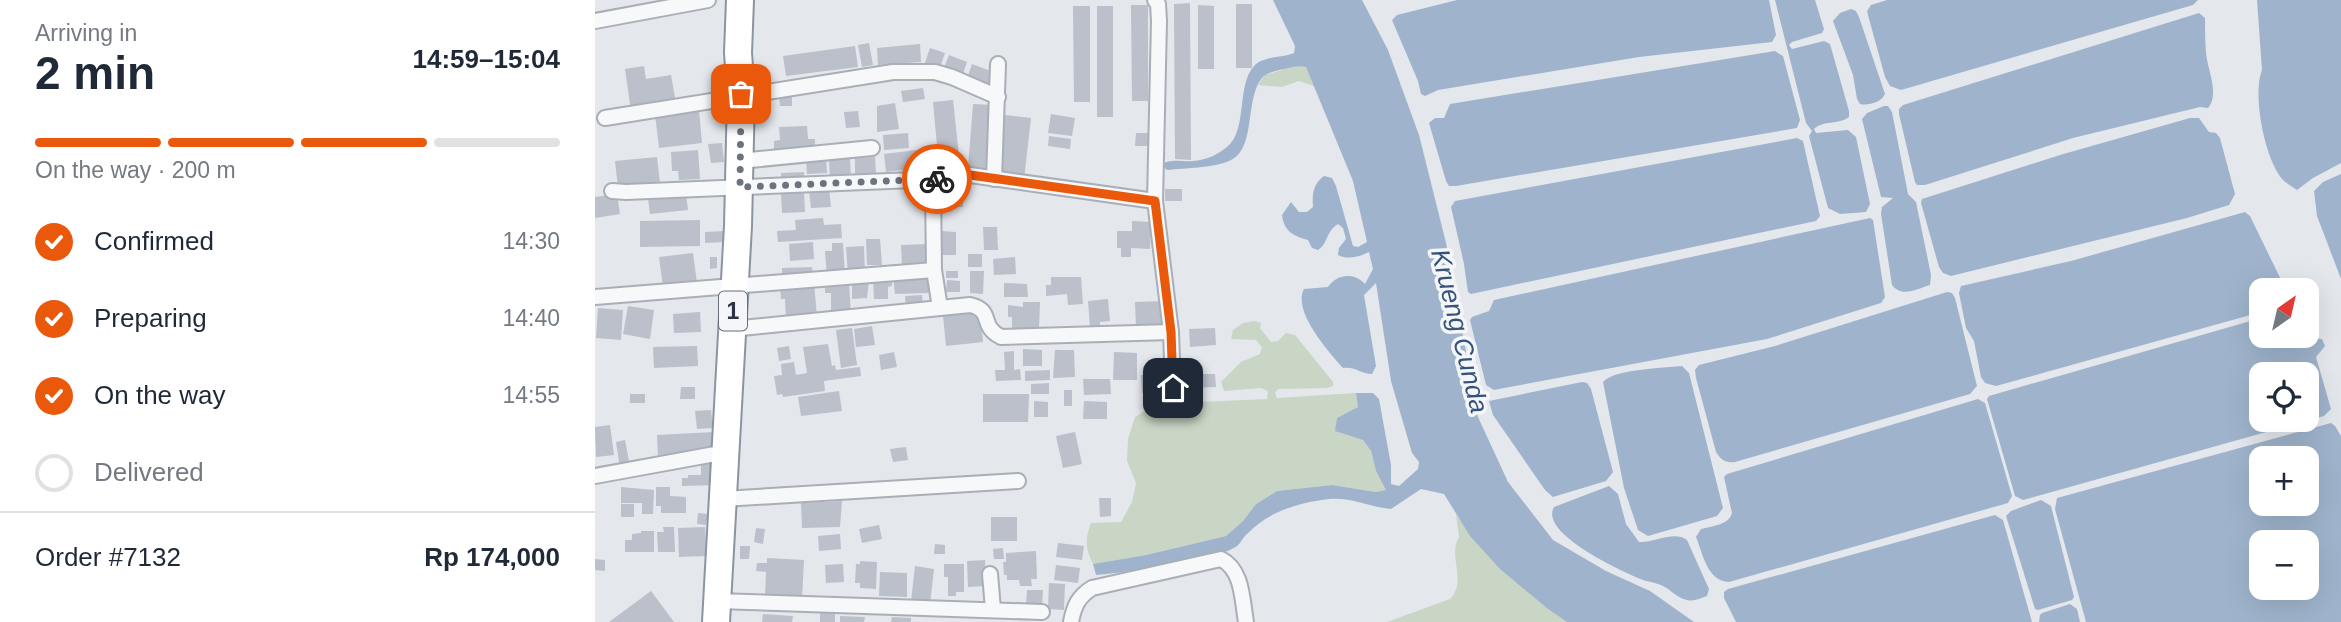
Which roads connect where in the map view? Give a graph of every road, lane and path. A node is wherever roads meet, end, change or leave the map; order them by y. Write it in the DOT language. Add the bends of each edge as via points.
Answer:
graph roads {
  1 [pos="708,0"];
  2 [pos="740,0"];
  3 [pos="1155,0"];
  4 [pos="595,20"];
  5 [pos="998,64"];
  6 [pos="741,94"];
  7 [pos="997,97"];
  8 [pos="605,118"];
  9 [pos="872,148"];
  10 [pos="740,174"];
  11 [pos="938,179"];
  12 [pos="994,179"];
  13 [pos="612,191"];
  14 [pos="1155,201"];
  15 [pos="934,270"];
  16 [pos="734,285"];
  17 [pos="595,297"];
  18 [pos="940,308"];
  19 [pos="732,328"];
  20 [pos="1171,332"];
  21 [pos="1173,388"];
  22 [pos="726,452"];
  23 [pos="595,476"];
  24 [pos="1018,481"];
  25 [pos="723,499"];
  26 [pos="990,574"];
  27 [pos="993,609"];
  28 [pos="717,611"];
  29 [pos="1042,612"];
  30 [pos="961,615"];
  31 [pos="1071,622"];
  32 [pos="1246,622"];
  1 -- 4 [label="street"];
  2 -- 6 [label="highway, 1"];
  3 -- 14 [label="street" via="1159,21"];
  5 -- 7 [label="street"];
  6 -- 7 [label="street" via="916,71 952,77"];
  6 -- 8 [label="street"];
  6 -- 10 [label="highway, 1"];
  7 -- 12 [label="street"];
  9 -- 10 [label="street"];
  10 -- 11 [label="street"];
  10 -- 13 [label="street"];
  10 -- 16 [label="highway, 1"];
  11 -- 12 [label="street" via="949,174"];
  11 -- 15 [label="street" via="933,187"];
  12 -- 14 [label="street"];
  14 -- 20 [label="street"];
  15 -- 16 [label="street"];
  15 -- 18 [label="street"];
  16 -- 17 [label="street"];
  16 -- 19 [label="highway, 1"];
  18 -- 19 [label="street"];
  18 -- 20 [label="street" via="980,307 987,325 1000,337"];
  19 -- 22 [label="highway, 1"];
  20 -- 21 [label="street"];
  22 -- 23 [label="street"];
  22 -- 25 [label="highway, 1"];
  24 -- 25 [label="street"];
  25 -- 28 [label="highway, 1"];
  26 -- 27 [label="street"];
  27 -- 29 [label="street"];
  27 -- 30 [label="street"];
  28 -- 30 [label="street"];
  31 -- 32 [label="street" via="1076,602 1092,588 1221,559 1237,573"];
}
